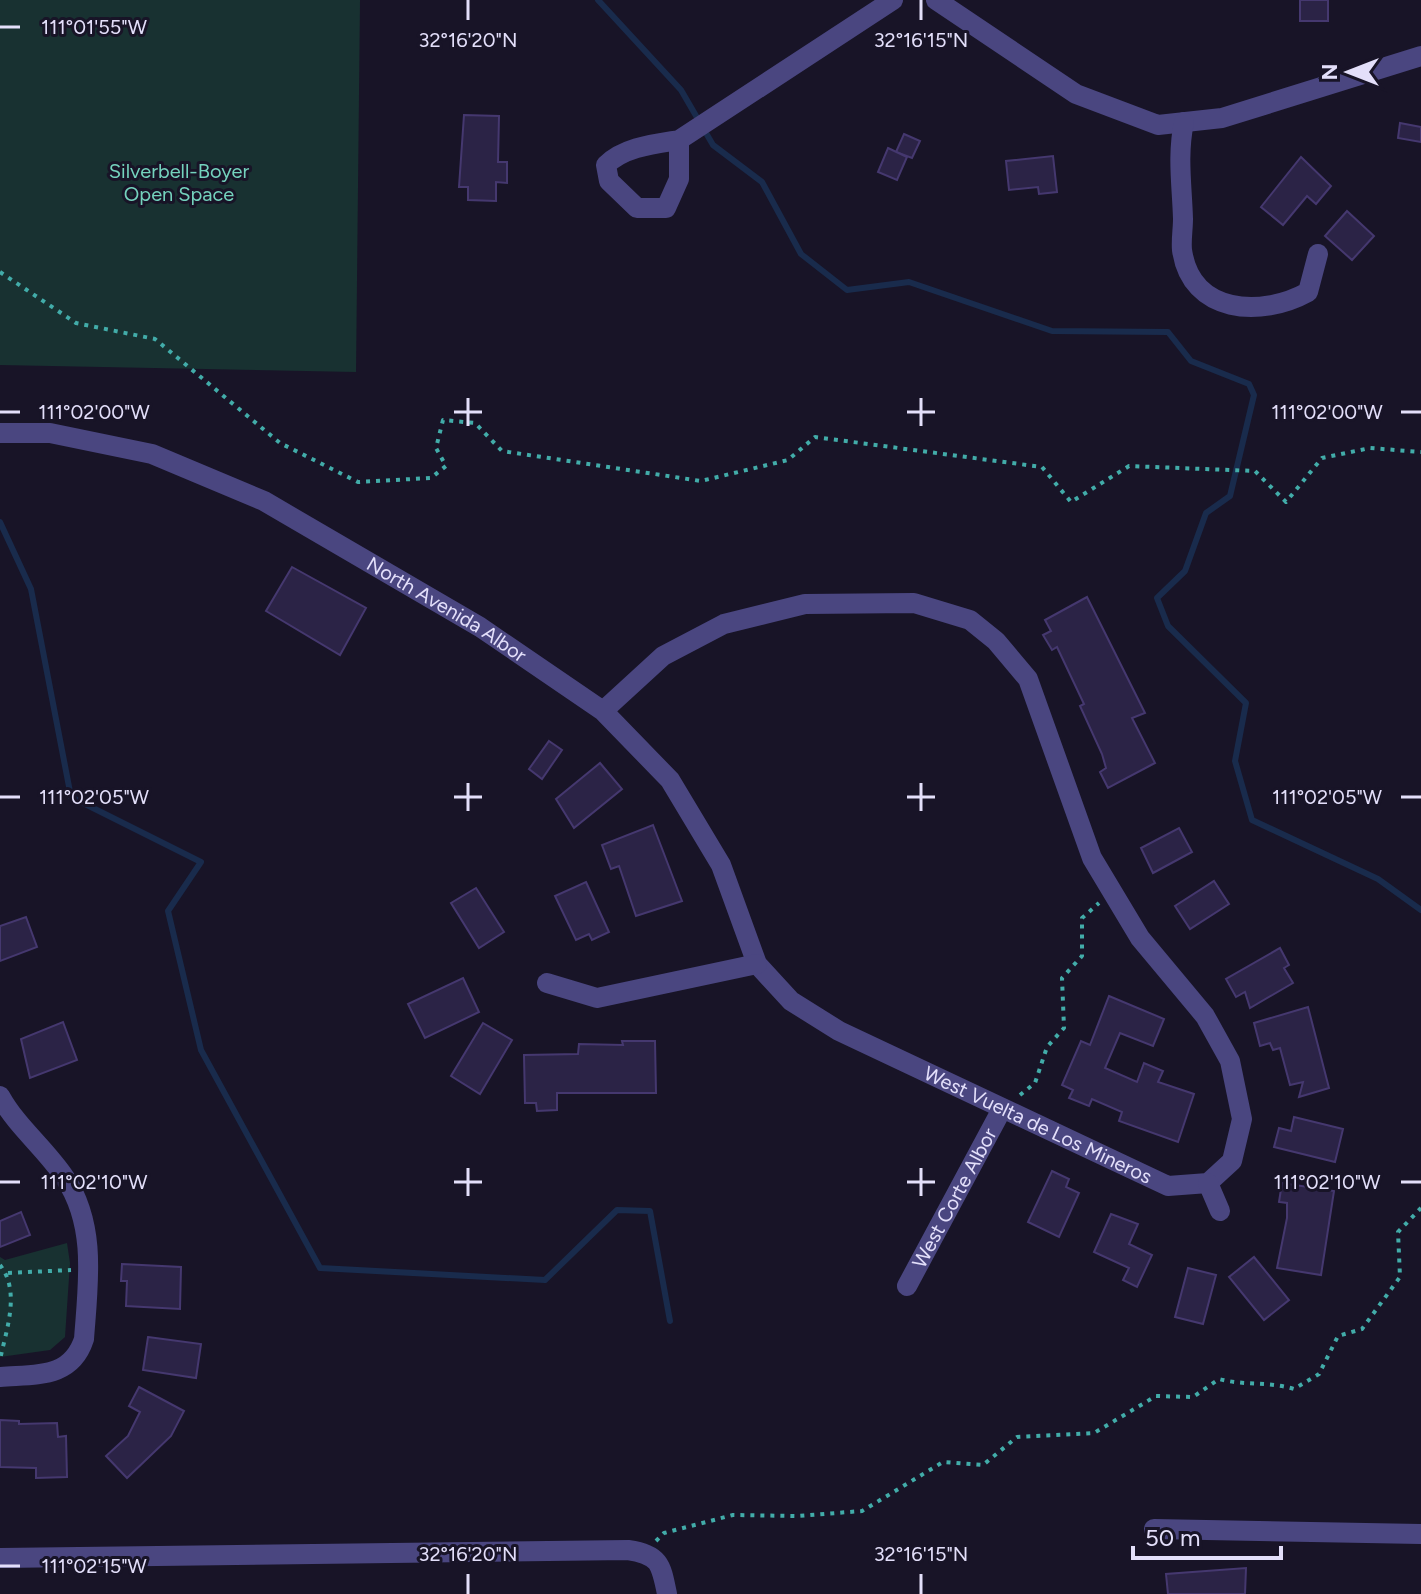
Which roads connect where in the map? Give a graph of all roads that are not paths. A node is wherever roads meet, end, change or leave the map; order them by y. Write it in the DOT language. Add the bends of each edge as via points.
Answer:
graph roads {
  1 [pos="893,0"];
  2 [pos="936,0"];
  3 [pos="1421,56"];
  4 [pos="1184,122"];
  5 [pos="679,140"];
  6 [pos="1318,254"];
  7 [pos="0,433"];
  8 [pos="603,711"];
  9 [pos="757,964"];
  10 [pos="547,983"];
  11 [pos="0,1096"];
  12 [pos="1002,1109"];
  13 [pos="1208,1183"];
  14 [pos="1220,1211"];
  15 [pos="907,1286"];
  16 [pos="0,1377"];
  17 [pos="1154,1529"];
  18 [pos="1421,1534"];
  19 [pos="0,1558"];
  20 [pos="667,1594"];
  1 -- 5 [label="street"];
  2 -- 4 [label="street" via="1076,94 1158,125"];
  3 -- 4 [label="street" via="1222,118"];
  4 -- 6 [label="street" via="1177,153 1182,249 1188,272 1205,295 1252,309 1291,301 1308,292"];
  7 -- 8 [label="street, North Avenida Albor" via="50,433 152,454 264,501 480,627"];
  8 -- 9 [label="street, North Avenida Albor" via="670,780 721,865"];
  8 -- 13 [label="street" via="663,656 724,624 805,604 857,602 914,603 970,620 1028,679 1092,858 1140,938 1205,1016 1230,1061 1242,1119 1232,1161"];
  9 -- 10 [label="street" via="597,998"];
  9 -- 12 [label="street, West Vuelta de Los Mineros" via="791,1001 839,1031"];
  11 -- 16 [label="street" via="66,1179 90,1242 79,1367"];
  12 -- 13 [label="street, West Vuelta de Los Mineros" via="1168,1186"];
  12 -- 15 [label="street, West Corte Albor"];
  13 -- 14 [label="street"];
  17 -- 18 [label="street"];
  19 -- 20 [label="street" via="644,1552 662,1567"];
}
